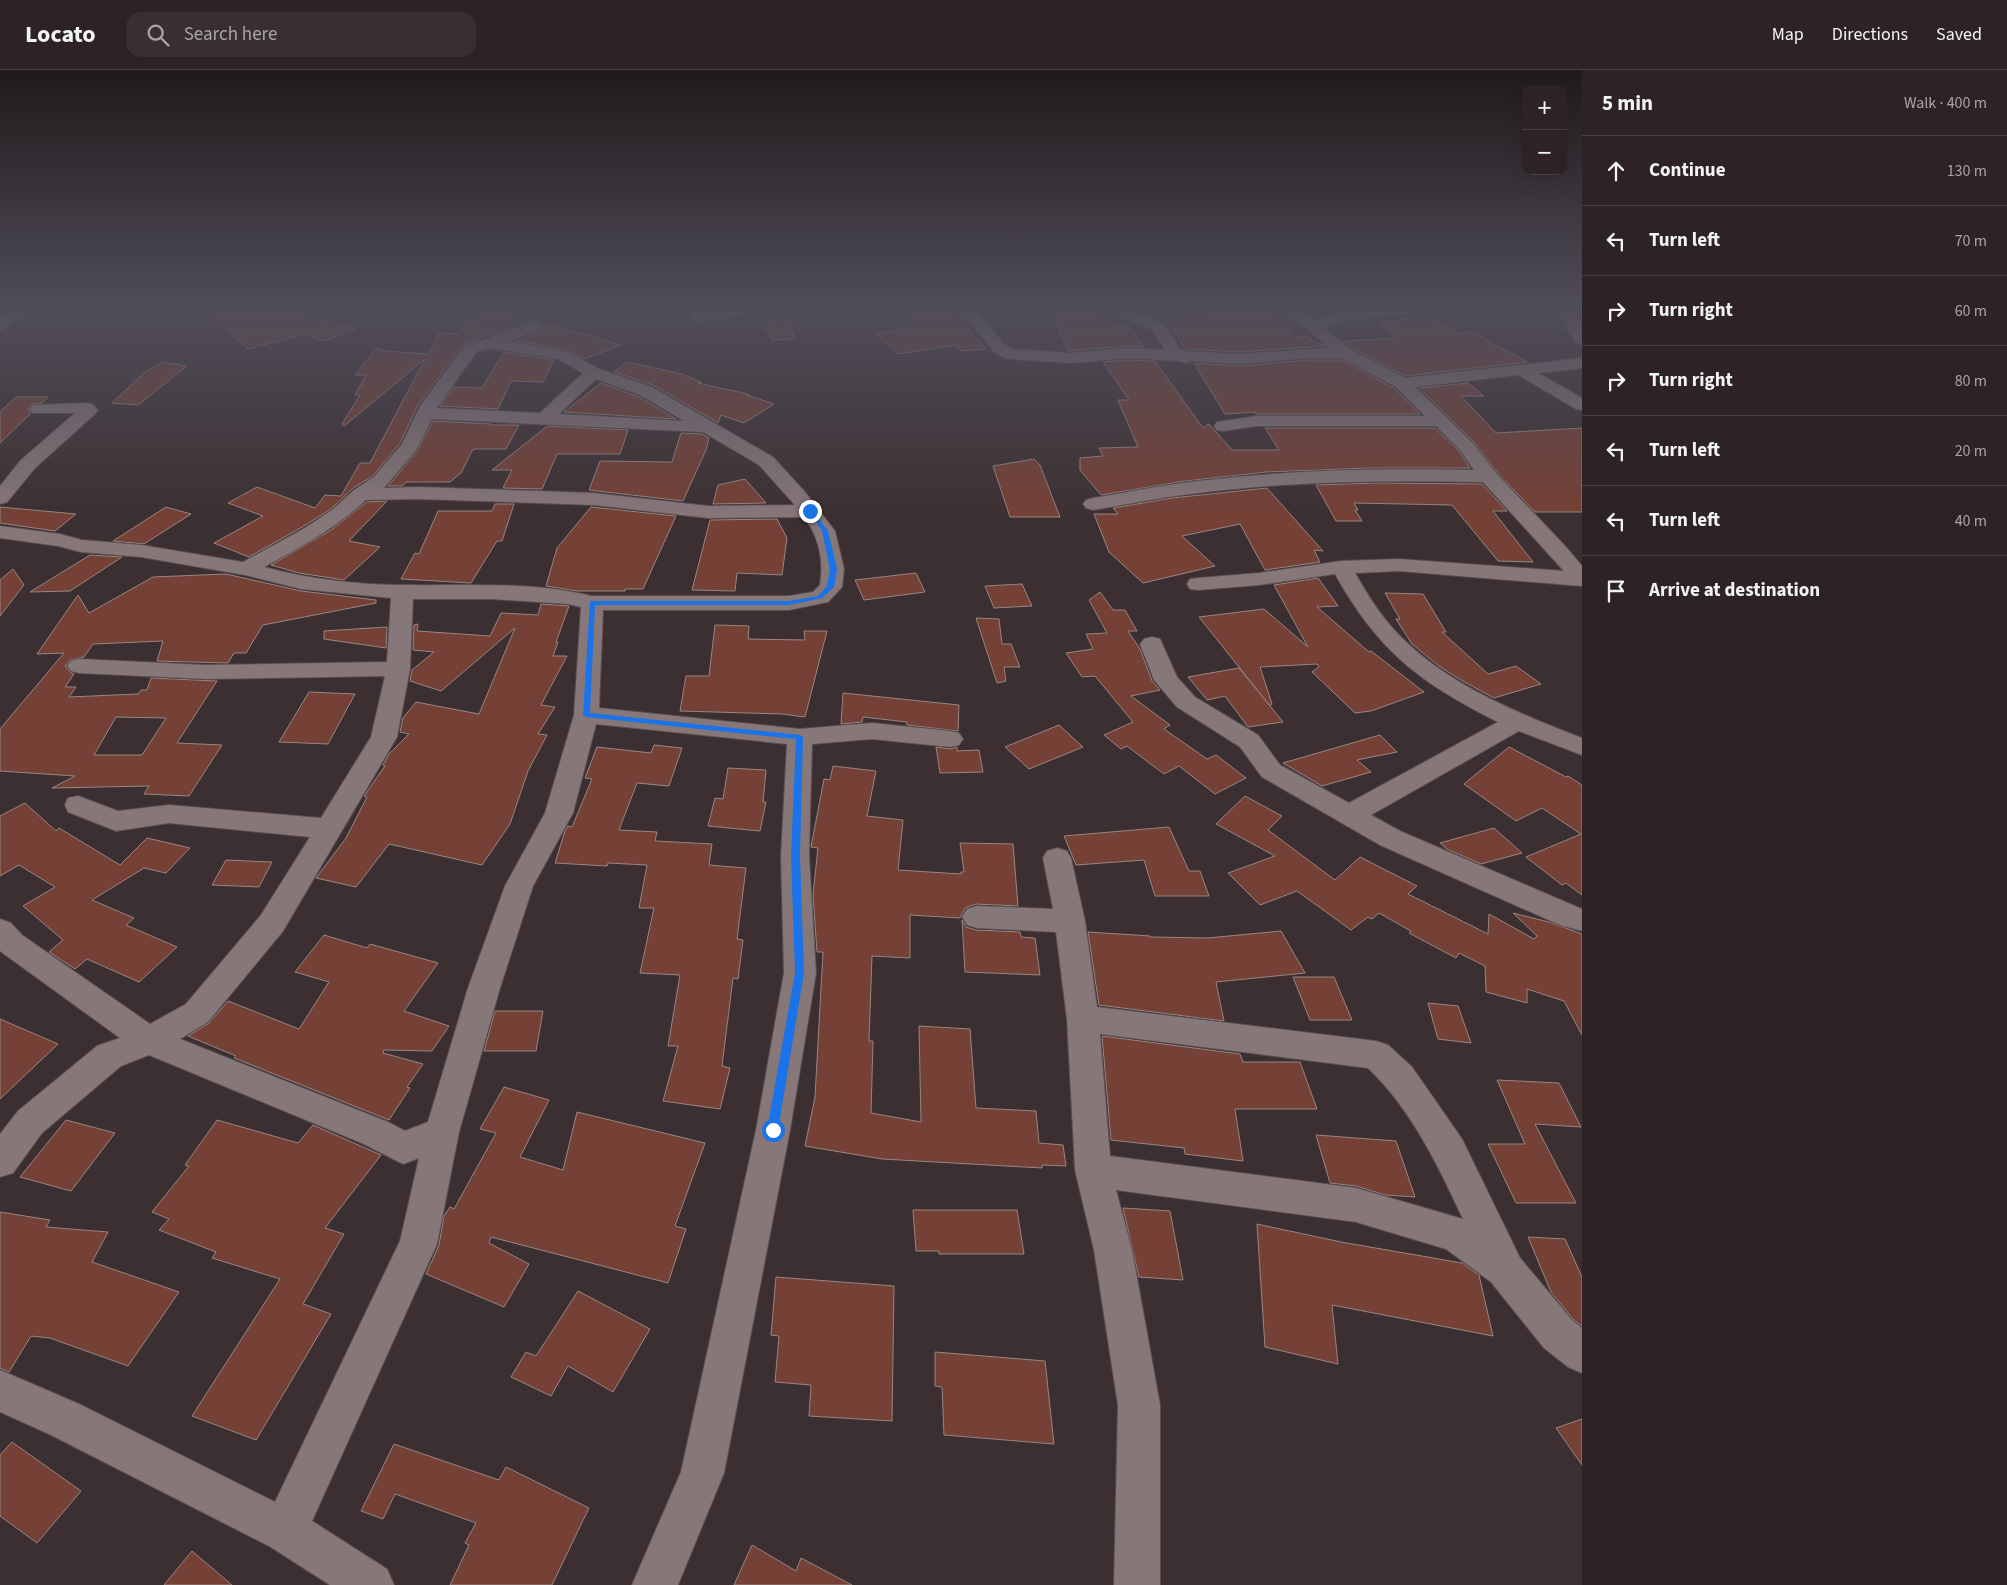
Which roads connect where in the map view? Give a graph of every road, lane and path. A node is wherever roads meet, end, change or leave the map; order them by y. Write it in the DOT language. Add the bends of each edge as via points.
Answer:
graph roads {
  1 [pos="451,377"];
  2 [pos="588,377"];
  3 [pos="606,377"];
  4 [pos="1390,377"];
  5 [pos="1455,377"];
  6 [pos="1533,377"];
  7 [pos="1402,383"];
  8 [pos="1582,405"];
  9 [pos="39,409"];
  10 [pos="425,413"];
  11 [pos="544,418"];
  12 [pos="1439,421"];
  13 [pos="1223,426"];
  14 [pos="706,427"];
  15 [pos="1488,476"];
  16 [pos="360,494"];
  17 [pos="0,498"];
  18 [pos="1093,504"];
  19 [pos="810,511"];
  20 [pos="0,532"];
  21 [pos="1341,568"];
  22 [pos="246,569"];
  23 [pos="1582,580"];
  24 [pos="1198,584"];
  25 [pos="402,592"];
  26 [pos="592,603"];
  27 [pos="1152,644"];
  28 [pos="79,666"];
  29 [pos="398,669"];
  30 [pos="586,715"];
  31 [pos="1518,721"];
  32 [pos="800,737"];
  33 [pos="950,739"];
  34 [pos="1582,747"];
  35 [pos="78,805"];
  36 [pos="1349,815"];
  37 [pos="330,829"];
  38 [pos="1057,858"];
  39 [pos="976,916"];
  40 [pos="1582,920"];
  41 [pos="1070,921"];
  42 [pos="0,931"];
  43 [pos="1082,1019"];
  44 [pos="149,1041"];
  45 [pos="442,1132"];
  46 [pos="0,1161"];
  47 [pos="1093,1170"];
  48 [pos="1505,1269"];
  49 [pos="1582,1353"];
  50 [pos="0,1391"];
  51 [pos="285,1530"];
  52 [pos="370,1585"];
  53 [pos="656,1585"];
  54 [pos="1137,1585"];
  1 -- 10 [label="street"];
  2 -- 11 [label="street"];
  3 -- 14 [label="street" via="646,391"];
  4 -- 7 [label="street"];
  5 -- 7 [label="street"];
  6 -- 8 [label="street"];
  7 -- 12 [label="street"];
  9 -- 17 [label="street" via="89,410 28,464"];
  10 -- 11 [label="street"];
  10 -- 16 [label="street" via="410,446 381,481"];
  11 -- 14 [label="street"];
  12 -- 13 [label="street" via="1257,421"];
  12 -- 15 [label="street" via="1467,448"];
  14 -- 19 [label="street" via="766,461"];
  15 -- 18 [label="street" via="1302,477 1212,485"];
  15 -- 23 [label="street"];
  16 -- 19 [label="street" via="594,499 708,512"];
  16 -- 22 [label="street" via="339,514 312,532"];
  19 -- 26 [label="street" via="825,531 833,569 830,587 820,597 789,603"];
  20 -- 22 [label="street"];
  21 -- 23 [label="street" via="1399,564"];
  21 -- 24 [label="street"];
  21 -- 31 [label="street" via="1362,604 1396,644 1432,674 1480,705"];
  22 -- 25 [label="street" via="301,582"];
  25 -- 26 [label="street" via="491,592 559,596"];
  25 -- 29 [label="street"];
  26 -- 30 [label="street"];
  27 -- 36 [label="street" via="1166,680 1186,702 1249,742 1271,771"];
  28 -- 29 [label="street" via="206,672"];
  29 -- 37 [label="street" via="384,737"];
  30 -- 32 [label="street"];
  30 -- 45 [label="street" via="558,814 519,886 484,988"];
  31 -- 34 [label="street"];
  31 -- 36 [label="street"];
  32 -- 33 [label="street" via="872,731"];
  32 -- 53 [label="street" via="796,856 800,973 773,1130 702,1473"];
  35 -- 37 [label="street" via="116,821 169,814"];
  36 -- 40 [label="street" via="1390,838"];
  37 -- 44 [label="street" via="272,923 196,1013"];
  38 -- 41 [label="street"];
  39 -- 41 [label="street"];
  41 -- 43 [label="street"];
  42 -- 44 [label="street" via="12,943"];
  43 -- 47 [label="street"];
  43 -- 48 [label="street" via="1376,1055 1400,1078 1449,1150"];
  44 -- 45 [label="street" via="376,1133 402,1148"];
  44 -- 46 [label="street" via="109,1056 30,1122"];
  45 -- 51 [label="street" via="418,1244"];
  47 -- 48 [label="street" via="1356,1205 1456,1234"];
  47 -- 54 [label="street" via="1113,1250 1139,1405"];
  48 -- 49 [label="street" via="1558,1334"];
  50 -- 51 [label="street" via="64,1419"];
  51 -- 52 [label="street"];
}
